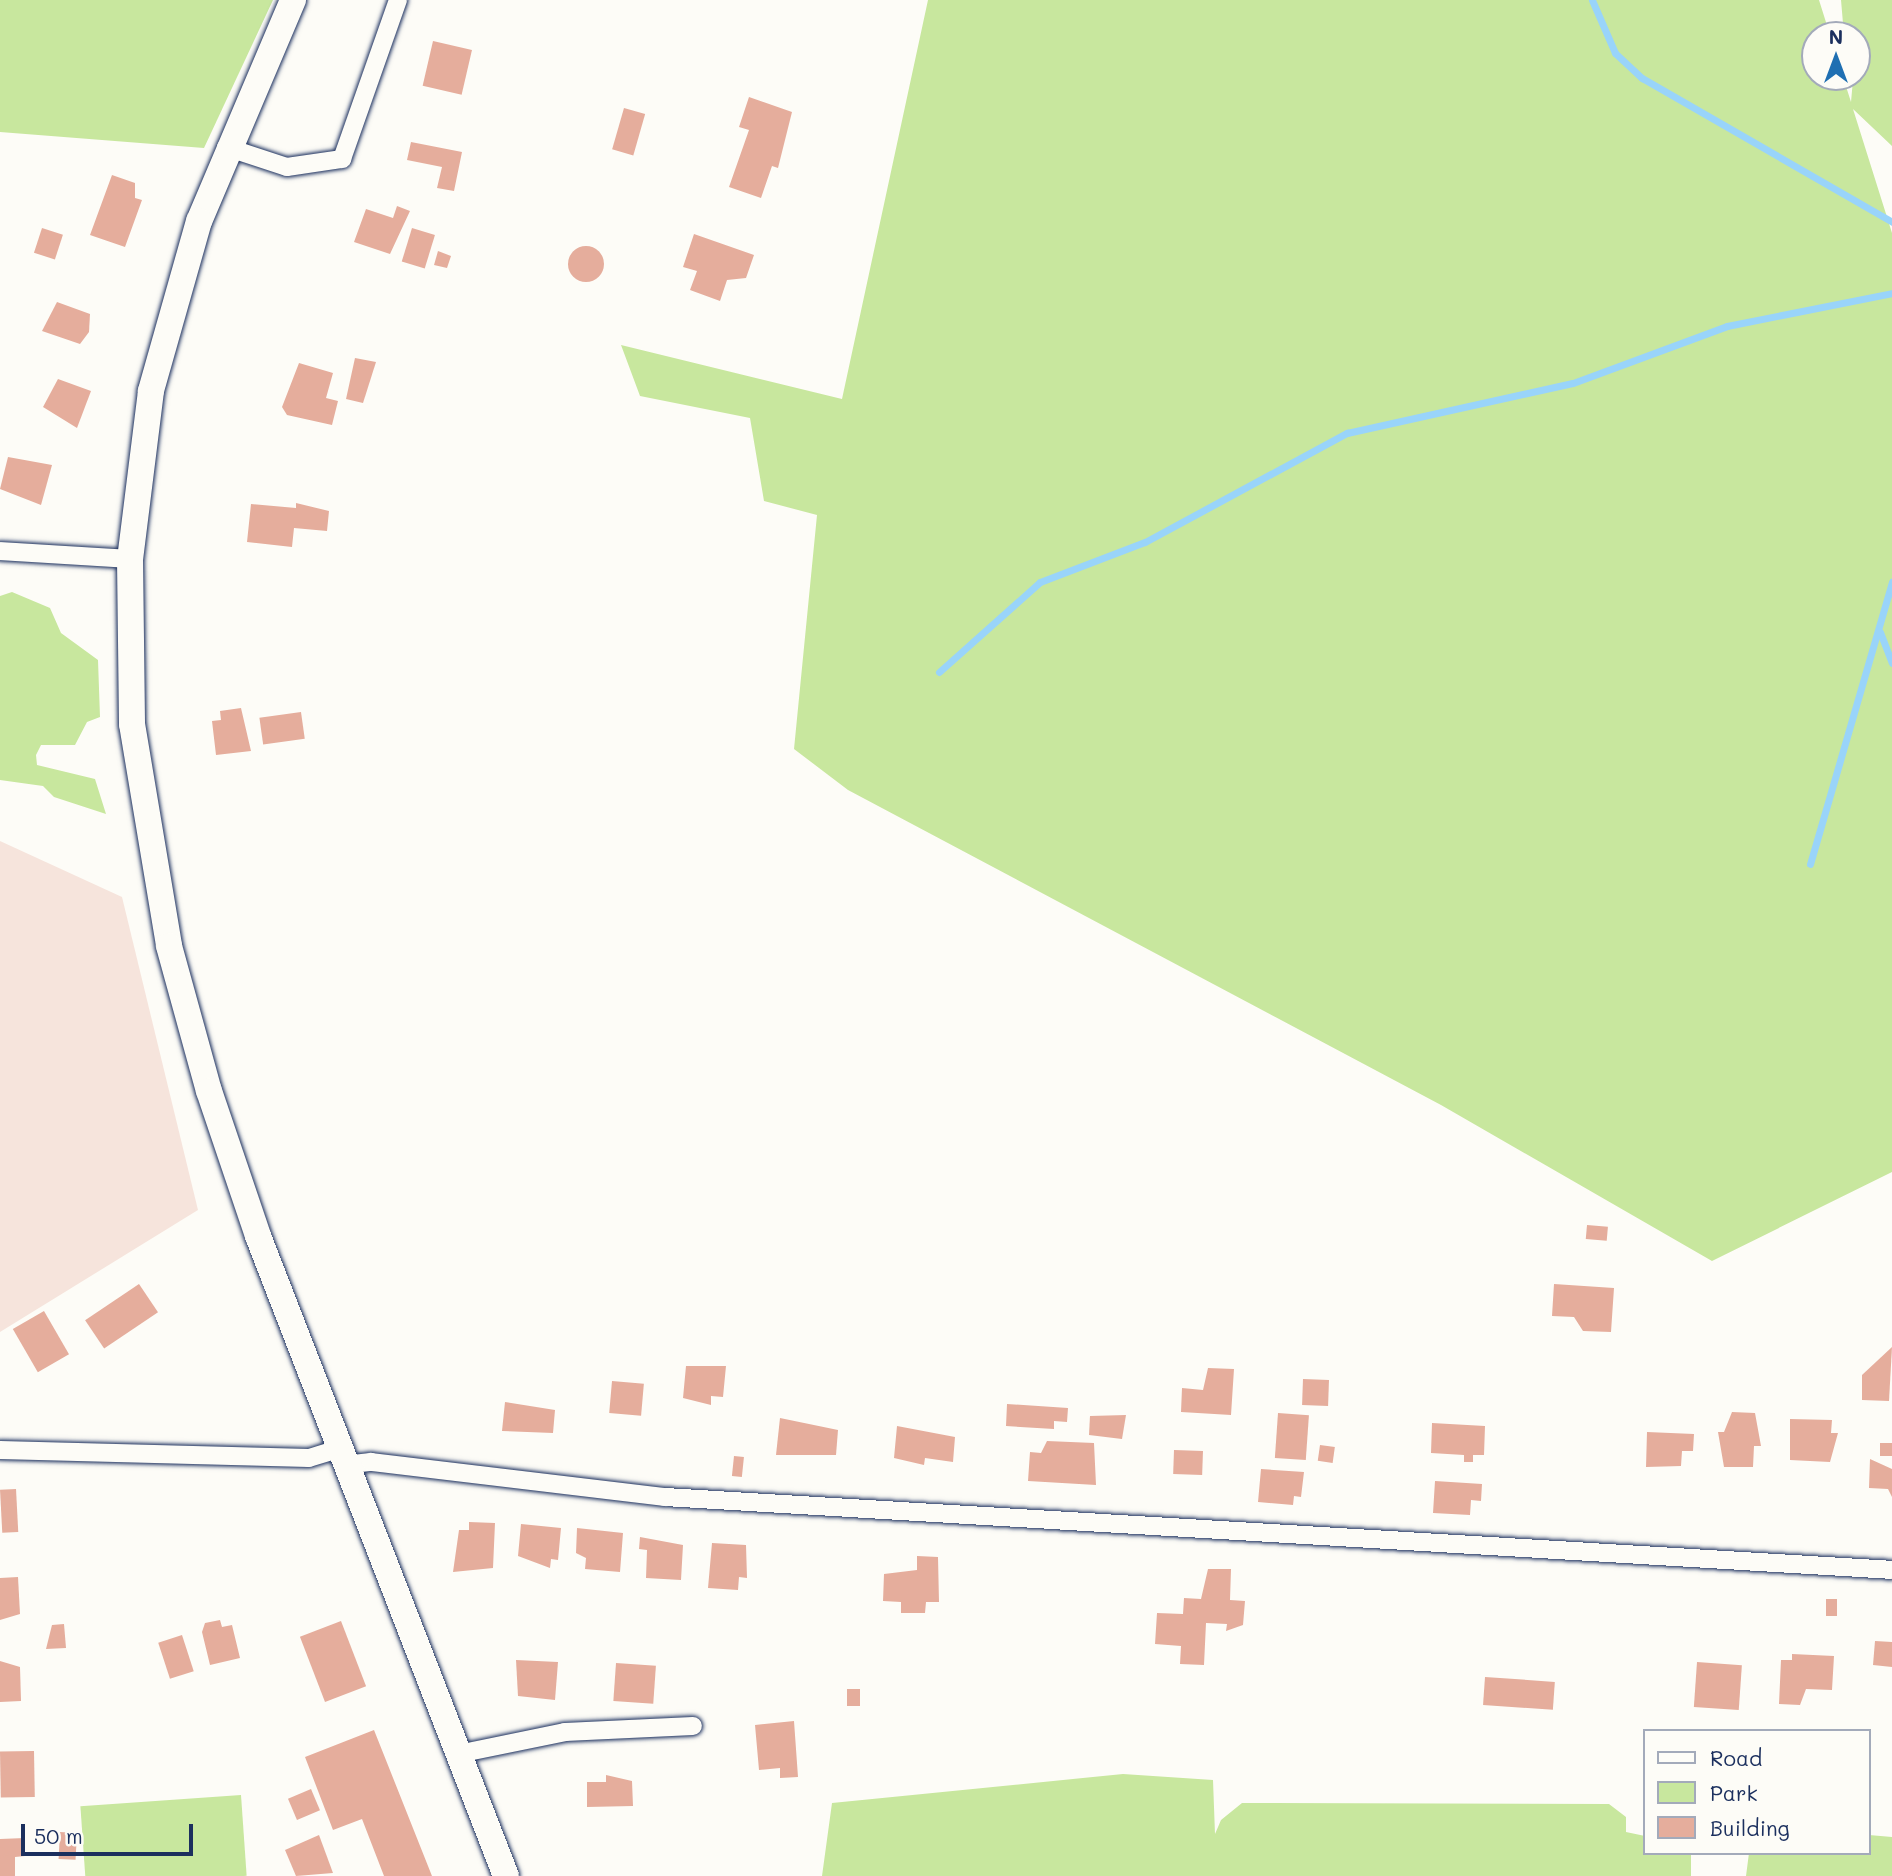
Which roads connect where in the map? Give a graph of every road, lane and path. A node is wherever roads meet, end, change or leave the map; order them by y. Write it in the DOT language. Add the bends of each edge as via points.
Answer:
graph roads {
  1 [pos="293,0"];
  2 [pos="398,0"];
  3 [pos="226,147"];
  4 [pos="0,551"];
  5 [pos="130,559"];
  6 [pos="0,1450"];
  7 [pos="342,1457"];
  8 [pos="1892,1570"];
  9 [pos="693,1726"];
  10 [pos="458,1754"];
  11 [pos="506,1876"];
  1 -- 3 [label="street"];
  2 -- 3 [label="street" via="342,159 287,167"];
  3 -- 5 [label="street" via="160,350"];
  4 -- 5 [label="street"];
  5 -- 7 [label="street" via="132,724 169,946 258,1236"];
  6 -- 7 [label="street"];
  7 -- 8 [label="street" via="665,1497"];
  7 -- 10 [label="street"];
  9 -- 10 [label="street" via="565,1732"];
  10 -- 11 [label="street"];
}
